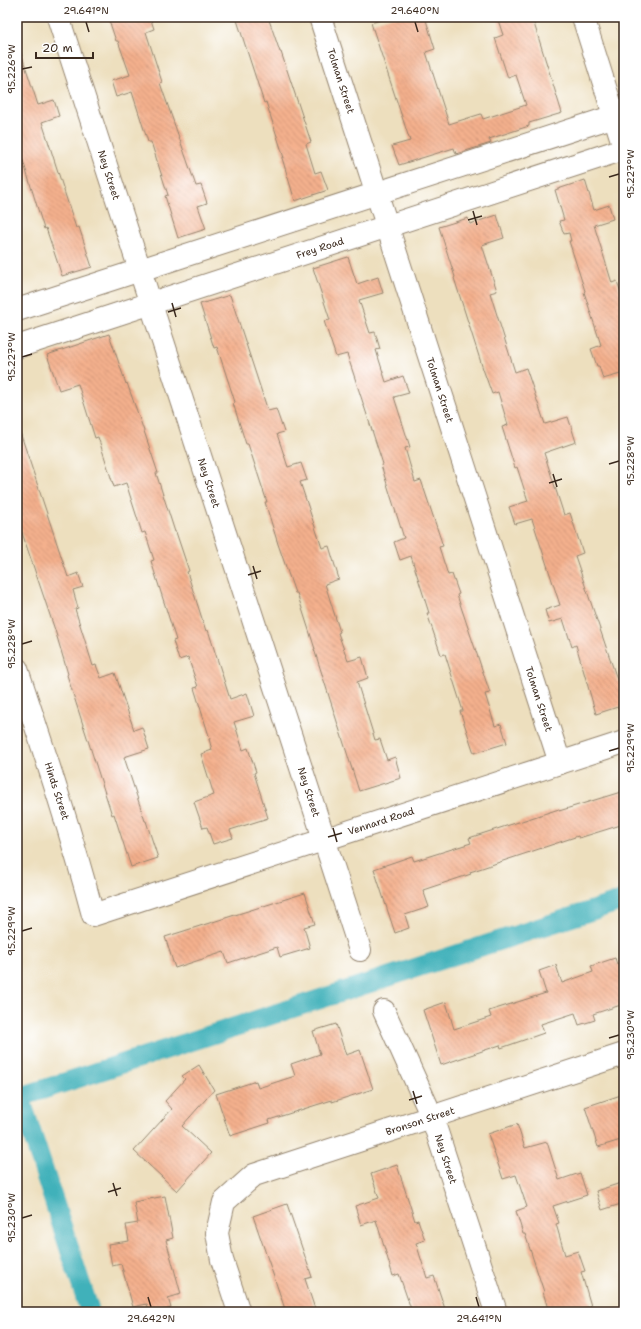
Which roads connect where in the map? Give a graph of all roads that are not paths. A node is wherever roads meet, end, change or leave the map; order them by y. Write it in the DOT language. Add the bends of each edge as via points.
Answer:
graph roads {
  1 [pos="58,17"];
  2 [pos="320,17"];
  3 [pos="582,17"];
  4 [pos="619,114"];
  5 [pos="624,148"];
  6 [pos="377,193"];
  7 [pos="387,226"];
  8 [pos="140,270"];
  9 [pos="151,304"];
  10 [pos="17,310"];
  11 [pos="17,347"];
  12 [pos="17,670"];
  13 [pos="624,742"];
  14 [pos="560,763"];
  15 [pos="324,840"];
  16 [pos="93,915"];
  17 [pos="360,950"];
  18 [pos="384,1011"];
  19 [pos="624,1054"];
  20 [pos="432,1117"];
  21 [pos="239,1312"];
  22 [pos="496,1312"];
  1 -- 8 [label="street, Ney Street"];
  2 -- 6 [label="street, Tolman Street"];
  3 -- 4 [label="street"];
  4 -- 5 [label="street"];
  4 -- 6 [label="street"];
  5 -- 7 [label="street, Frey Road"];
  6 -- 7 [label="street, Tolman Street"];
  6 -- 8 [label="street"];
  7 -- 9 [label="street, Frey Road"];
  7 -- 14 [label="street, Tolman Street"];
  8 -- 9 [label="street, Ney Street"];
  8 -- 10 [label="street"];
  9 -- 11 [label="street, Frey Road"];
  9 -- 15 [label="street, Ney Street"];
  12 -- 16 [label="street, Hinds Street" via="64,813"];
  13 -- 14 [label="street, Vennard Road"];
  14 -- 15 [label="street, Vennard Road"];
  15 -- 16 [label="street, Vennard Road"];
  15 -- 17 [label="street, Ney Street"];
  18 -- 20 [label="street, Ney Street"];
  19 -- 20 [label="street, Bronson Street"];
  20 -- 21 [label="street, Bronson Street" via="254,1175 224,1202 217,1233 222,1260"];
  20 -- 22 [label="street, Ney Street"];
}
